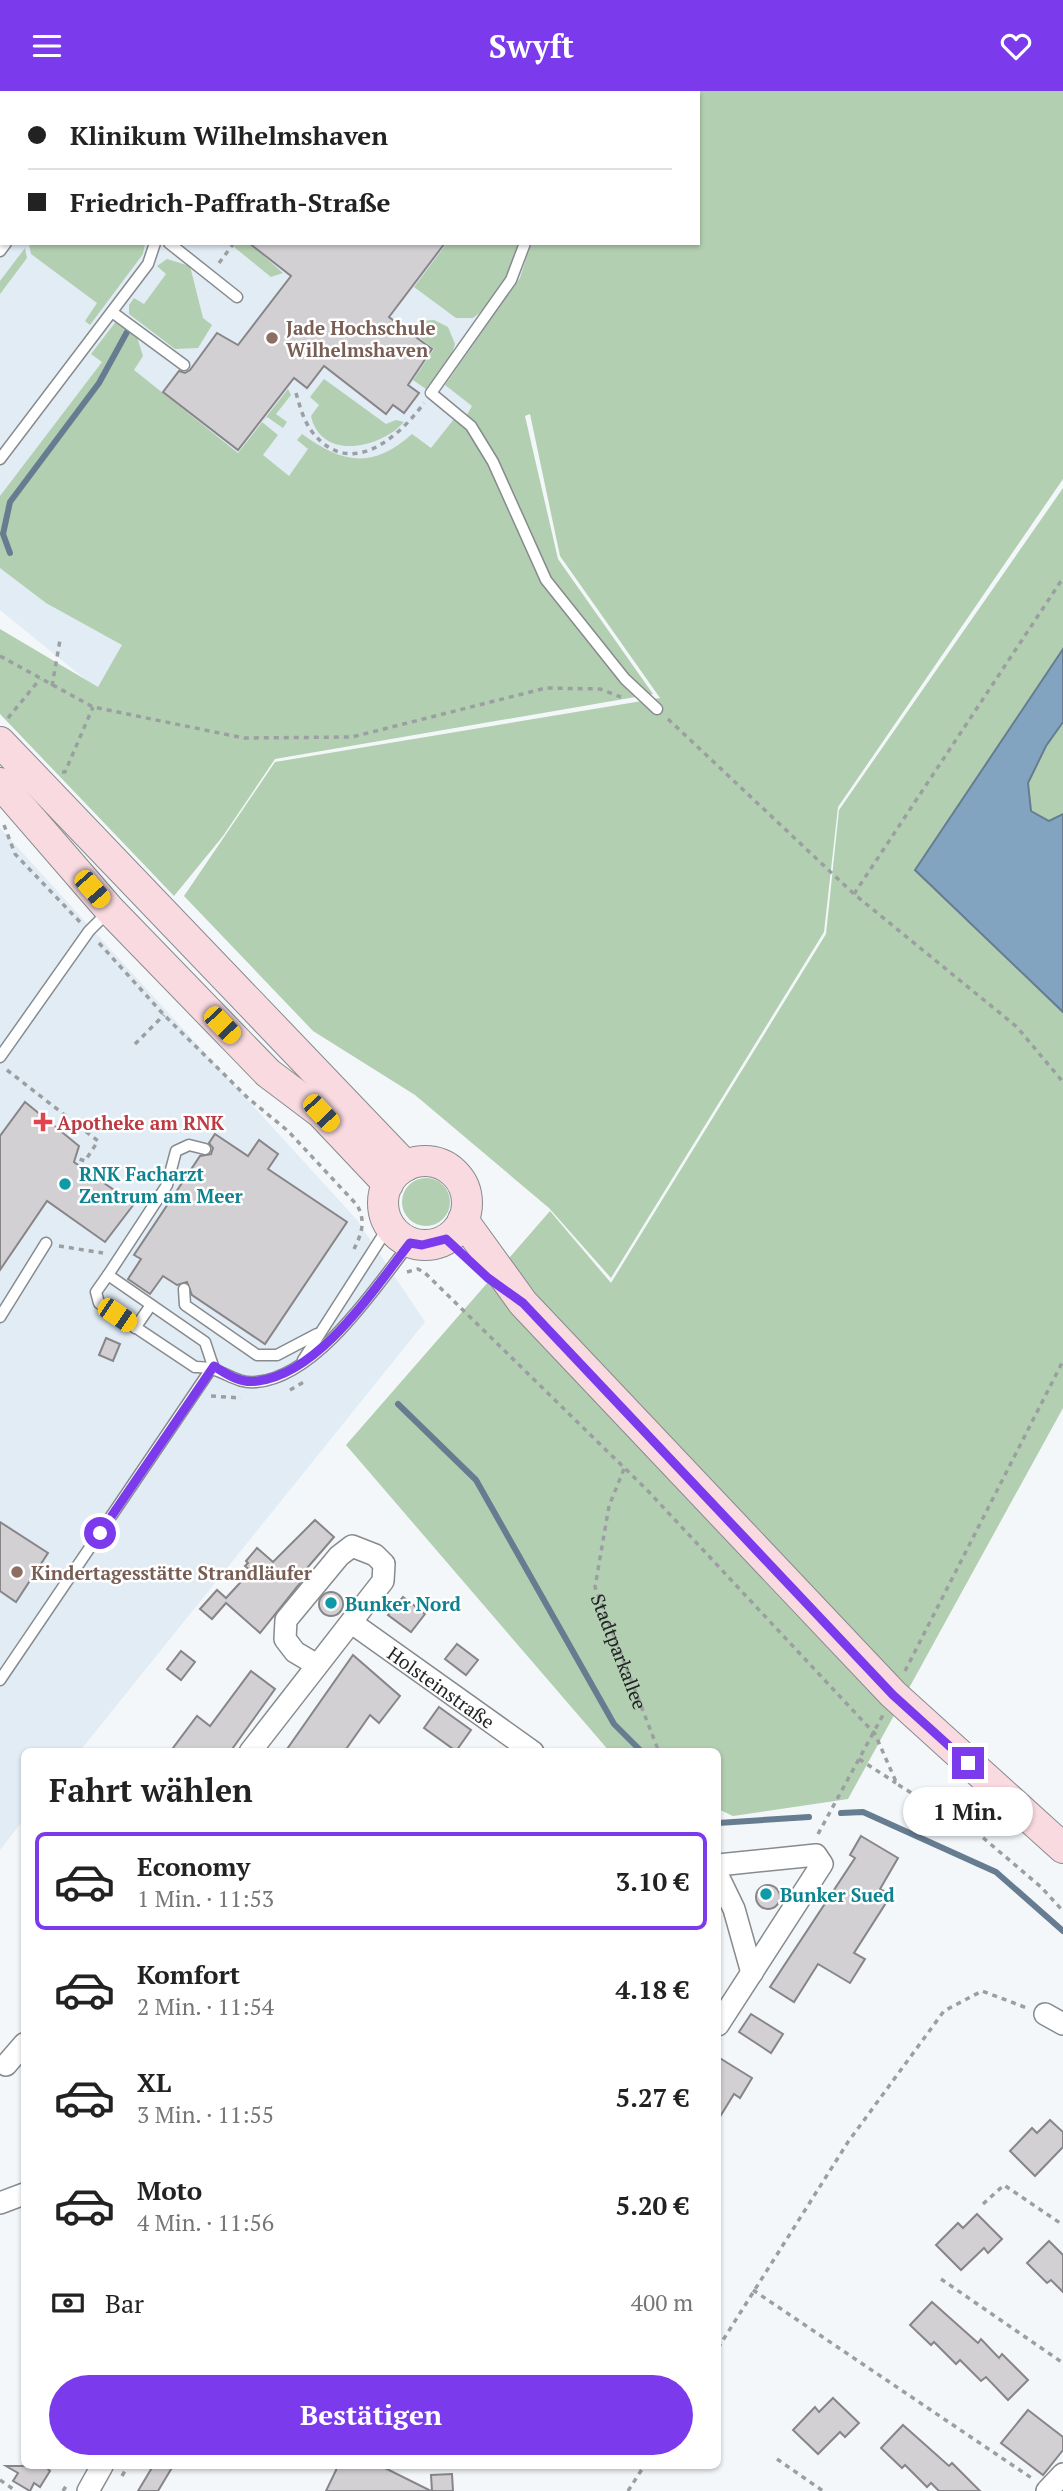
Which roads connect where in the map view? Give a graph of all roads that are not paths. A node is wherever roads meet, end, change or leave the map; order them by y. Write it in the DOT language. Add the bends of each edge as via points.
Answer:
graph roads {
  1 [pos="154,245"];
  2 [pos="171,245"];
  3 [pos="524,245"];
  4 [pos="237,297"];
  5 [pos="112,312"];
  6 [pos="184,365"];
  7 [pos="0,459"];
  8 [pos="657,709"];
  9 [pos="2,732"];
  10 [pos="0,783"];
  11 [pos="110,910"];
  12 [pos="0,1057"];
  13 [pos="205,1149"];
  14 [pos="397,1175"];
  15 [pos="455,1230"];
  16 [pos="399,1234"];
  17 [pos="46,1243"];
  18 [pos="108,1275"];
  19 [pos="184,1289"];
  20 [pos="151,1305"];
  21 [pos="0,1317"];
  22 [pos="211,1323"];
  23 [pos="180,1325"];
  24 [pos="135,1328"];
  25 [pos="317,1334"];
  26 [pos="302,1363"];
  27 [pos="214,1366"];
  28 [pos="352,1623"];
  29 [pos="317,1665"];
  30 [pos="0,1680"];
  31 [pos="253,1748"];
  32 [pos="527,1748"];
  33 [pos="1063,1848"];
  34 [pos="721,1865"];
  35 [pos="721,1882"];
  36 [pos="752,1973"];
  37 [pos="721,2020"];
  38 [pos="21,2049"];
  39 [pos="10,2066"];
  40 [pos="21,2196"];
  41 [pos="0,2203"];
  42 [pos="100,2469"];
  43 [pos="88,2491"];
  1 -- 5 [label="lane" via="148,264"];
  2 -- 4 [label="lane"];
  3 -- 8 [label="lane" via="511,280 431,393 471,426 493,462 546,580 625,679"];
  5 -- 6 [label="lane"];
  5 -- 7 [label="lane"];
  9 -- 14 [label="main road"];
  10 -- 11 [label="main road"];
  11 -- 12 [label="lane" via="89,931"];
  11 -- 14 [label="main road" via="268,1073"];
  13 -- 18 [label="lane" via="189,1145 176,1151 167,1185"];
  14 -- 15 [label="main road" via="431,1162 454,1173 466,1195"];
  14 -- 16 [label="main road" via="383,1198 384,1212"];
  15 -- 16 [label="main road" via="422,1245"];
  15 -- 33 [label="main road" via="488,1278 523,1303 893,1695"];
  16 -- 25 [label="lane"];
  16 -- 26 [label="lane" via="326,1345"];
  17 -- 21 [label="lane"];
  18 -- 20 [label="lane"];
  18 -- 24 [label="lane" via="96,1297"];
  19 -- 22 [label="lane" via="185,1305"];
  20 -- 23 [label="lane"];
  20 -- 24 [label="lane"];
  22 -- 23 [label="lane"];
  22 -- 25 [label="lane" via="257,1355 277,1355"];
  23 -- 27 [label="lane" via="205,1342"];
  24 -- 27 [label="lane" via="195,1367"];
  25 -- 26 [label="lane"];
  26 -- 27 [label="lane" via="257,1382 234,1378"];
  27 -- 30 [label="lane"];
  28 -- 29 [label="street"];
  28 -- 29 [label="street" via="383,1581 384,1564 352,1546 286,1620 285,1639 295,1653"];
  28 -- 32 [label="street, Holsteinstraße"];
  29 -- 31 [label="street"];
  34 -- 36 [label="street" via="805,1855 821,1859 821,1870"];
  35 -- 36 [label="street" via="734,1909"];
  36 -- 37 [label="street"];
  38 -- 39 [label="street"];
  40 -- 41 [label="street"];
  42 -- 43 [label="street"];
}
